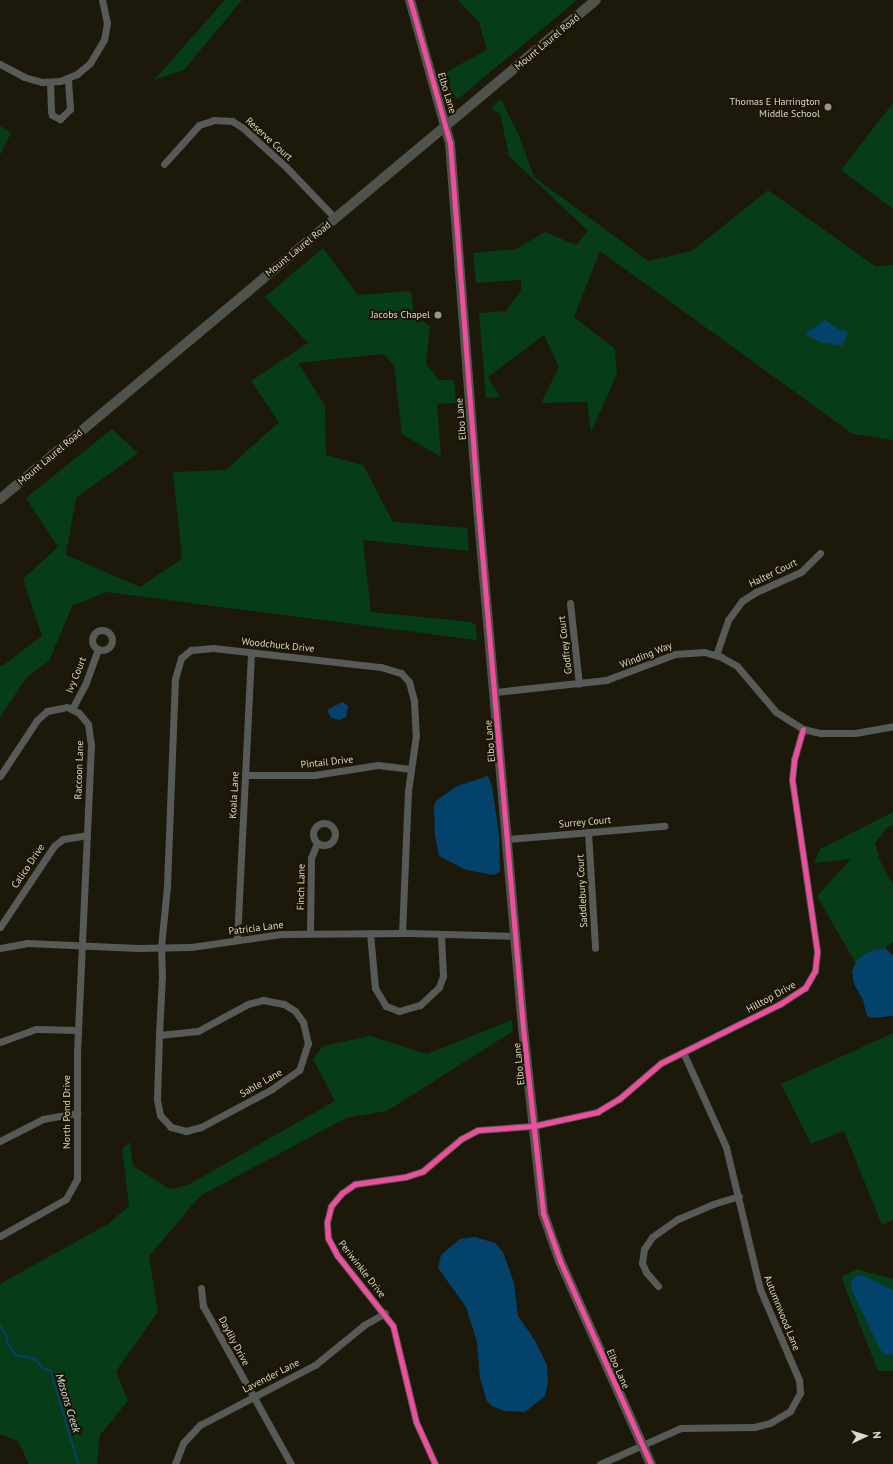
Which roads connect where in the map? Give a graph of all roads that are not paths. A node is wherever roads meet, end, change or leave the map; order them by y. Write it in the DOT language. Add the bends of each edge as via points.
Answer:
graph roads {
  1 [pos="410,0"];
  2 [pos="596,0"];
  3 [pos="105,1"];
  4 [pos="0,64"];
  5 [pos="68,78"];
  6 [pos="50,82"];
  7 [pos="447,126"];
  8 [pos="164,164"];
  9 [pos="335,218"];
  10 [pos="0,499"];
  11 [pos="820,553"];
  12 [pos="570,603"];
  13 [pos="98,650"];
  14 [pos="250,652"];
  15 [pos="716,655"];
  16 [pos="580,684"];
  17 [pos="495,692"];
  18 [pos="72,709"];
  19 [pos="893,726"];
  20 [pos="803,729"];
  21 [pos="411,769"];
  22 [pos="245,775"];
  23 [pos="0,776"];
  24 [pos="664,826"];
  25 [pos="588,832"];
  26 [pos="87,835"];
  27 [pos="508,839"];
  28 [pos="317,843"];
  29 [pos="0,926"];
  30 [pos="310,933"];
  31 [pos="370,933"];
  32 [pos="402,933"];
  33 [pos="441,936"];
  34 [pos="516,936"];
  35 [pos="237,940"];
  36 [pos="83,946"];
  37 [pos="160,947"];
  38 [pos="0,948"];
  39 [pos="595,948"];
  40 [pos="78,1030"];
  41 [pos="159,1035"];
  42 [pos="0,1042"];
  43 [pos="683,1052"];
  44 [pos="77,1113"];
  45 [pos="533,1126"];
  46 [pos="0,1141"];
  47 [pos="739,1196"];
  48 [pos="0,1236"];
  49 [pos="658,1286"];
  50 [pos="201,1288"];
  51 [pos="385,1313"];
  52 [pos="253,1397"];
  53 [pos="642,1444"];
  54 [pos="176,1464"];
  55 [pos="290,1464"];
  56 [pos="435,1464"];
  57 [pos="600,1464"];
  58 [pos="650,1464"];
  1 -- 7 [label="street, Elbo Lane"];
  2 -- 7 [label="street, Mount Laurel Road"];
  3 -- 5 [label="street" via="107,23 100,48 84,69"];
  4 -- 6 [label="street" via="24,77"];
  5 -- 6 [label="street"];
  5 -- 6 [label="street" via="70,109 60,118 52,115"];
  7 -- 9 [label="street, Mount Laurel Road"];
  7 -- 17 [label="street, Elbo Lane"];
  8 -- 9 [label="street, Reserve Court" via="199,125 214,120 232,121 287,168"];
  9 -- 10 [label="street, Mount Laurel Road"];
  11 -- 15 [label="street, Halter Court" via="801,572 742,601 728,620"];
  12 -- 16 [label="street, Godfrey Court"];
  13 -- 18 [label="street, Ivy Court" via="85,685"];
  14 -- 21 [label="street, Woodchuck Drive" via="381,667 401,673 409,682 414,701 416,735"];
  14 -- 22 [label="street, Koala Lane"];
  14 -- 37 [label="street, Woodchuck Drive" via="199,648 186,653 178,665 174,686 167,886"];
  15 -- 16 [label="street, Winding Way" via="695,651 675,654 616,678"];
  15 -- 20 [label="street, Winding Way" via="737,666 776,712"];
  16 -- 17 [label="street, Winding Way"];
  17 -- 27 [label="street, Elbo Lane"];
  18 -- 23 [label="street" via="53,708 42,715"];
  18 -- 26 [label="street, Raccoon Lane" via="88,724 91,738"];
  19 -- 20 [label="street, Winding Way" via="855,733 821,733"];
  20 -- 43 [label="street, Hilltop Drive" via="794,760 792,780 816,935 815,972 797,994"];
  21 -- 22 [label="street, Pintail Drive" via="378,765 314,775"];
  21 -- 32 [label="street, Woodchuck Drive"];
  22 -- 35 [label="street, Koala Lane"];
  24 -- 25 [label="street, Surrey Court"];
  25 -- 27 [label="street, Surrey Court"];
  25 -- 39 [label="street, Saddlebury Court"];
  26 -- 29 [label="street, Calico Drive" via="63,839 54,846"];
  26 -- 36 [label="street, Raccoon Lane"];
  27 -- 34 [label="street, Elbo Lane"];
  28 -- 30 [label="street, Finch Lane" via="311,858"];
  30 -- 31 [label="street, Patricia Lane"];
  30 -- 35 [label="street, Patricia Lane" via="272,934"];
  31 -- 32 [label="street, Patricia Lane"];
  31 -- 33 [label="street" via="375,988 386,1006 399,1011 420,1005 439,987 443,976"];
  32 -- 33 [label="street, Patricia Lane"];
  33 -- 34 [label="street, Patricia Lane"];
  34 -- 45 [label="street, Elbo Lane"];
  35 -- 37 [label="street, Patricia Lane" via="200,946"];
  36 -- 37 [label="street, Patricia Lane"];
  36 -- 38 [label="street, Patricia Lane" via="27,943"];
  36 -- 40 [label="street, North Pond Drive"];
  37 -- 41 [label="street, Sable Lane" via="162,976"];
  40 -- 42 [label="street" via="36,1028"];
  40 -- 44 [label="street, North Pond Drive"];
  41 -- 41 [label="street, Sable Lane" via="158,1107 165,1122 178,1130 186,1131 218,1118 294,1075 299,1070 308,1042 303,1022 295,1011 270,1000 248,1004 198,1031"];
  43 -- 45 [label="street, Hilltop Drive" via="661,1063 601,1111"];
  43 -- 47 [label="street, Autumnwood Lane" via="726,1147"];
  44 -- 46 [label="street" via="43,1119"];
  44 -- 48 [label="street, North Pond Drive" via="77,1178 71,1193 60,1204"];
  45 -- 51 [label="street, Periwinkle Drive" via="478,1130 461,1139 423,1171 405,1177 355,1184 336,1199 327,1222 330,1242 349,1271"];
  45 -- 53 [label="street, Elbo Lane" via="544,1213 553,1245"];
  47 -- 49 [label="street" via="678,1219 652,1237 644,1249 642,1263"];
  47 -- 53 [label="street, Autumnwood Lane" via="760,1289 799,1380 798,1400 784,1416 762,1426 681,1428"];
  50 -- 52 [label="street, Daylily Drive" via="202,1306"];
  51 -- 52 [label="street, Lavender Lane" via="364,1325 315,1365"];
  51 -- 56 [label="street, Periwinkle Drive" via="397,1336 416,1422"];
  52 -- 54 [label="street, Lavender Lane" via="193,1430 183,1444"];
  52 -- 55 [label="street, Daylily Drive"];
  53 -- 57 [label="street"];
  53 -- 58 [label="street, Elbo Lane"];
}
